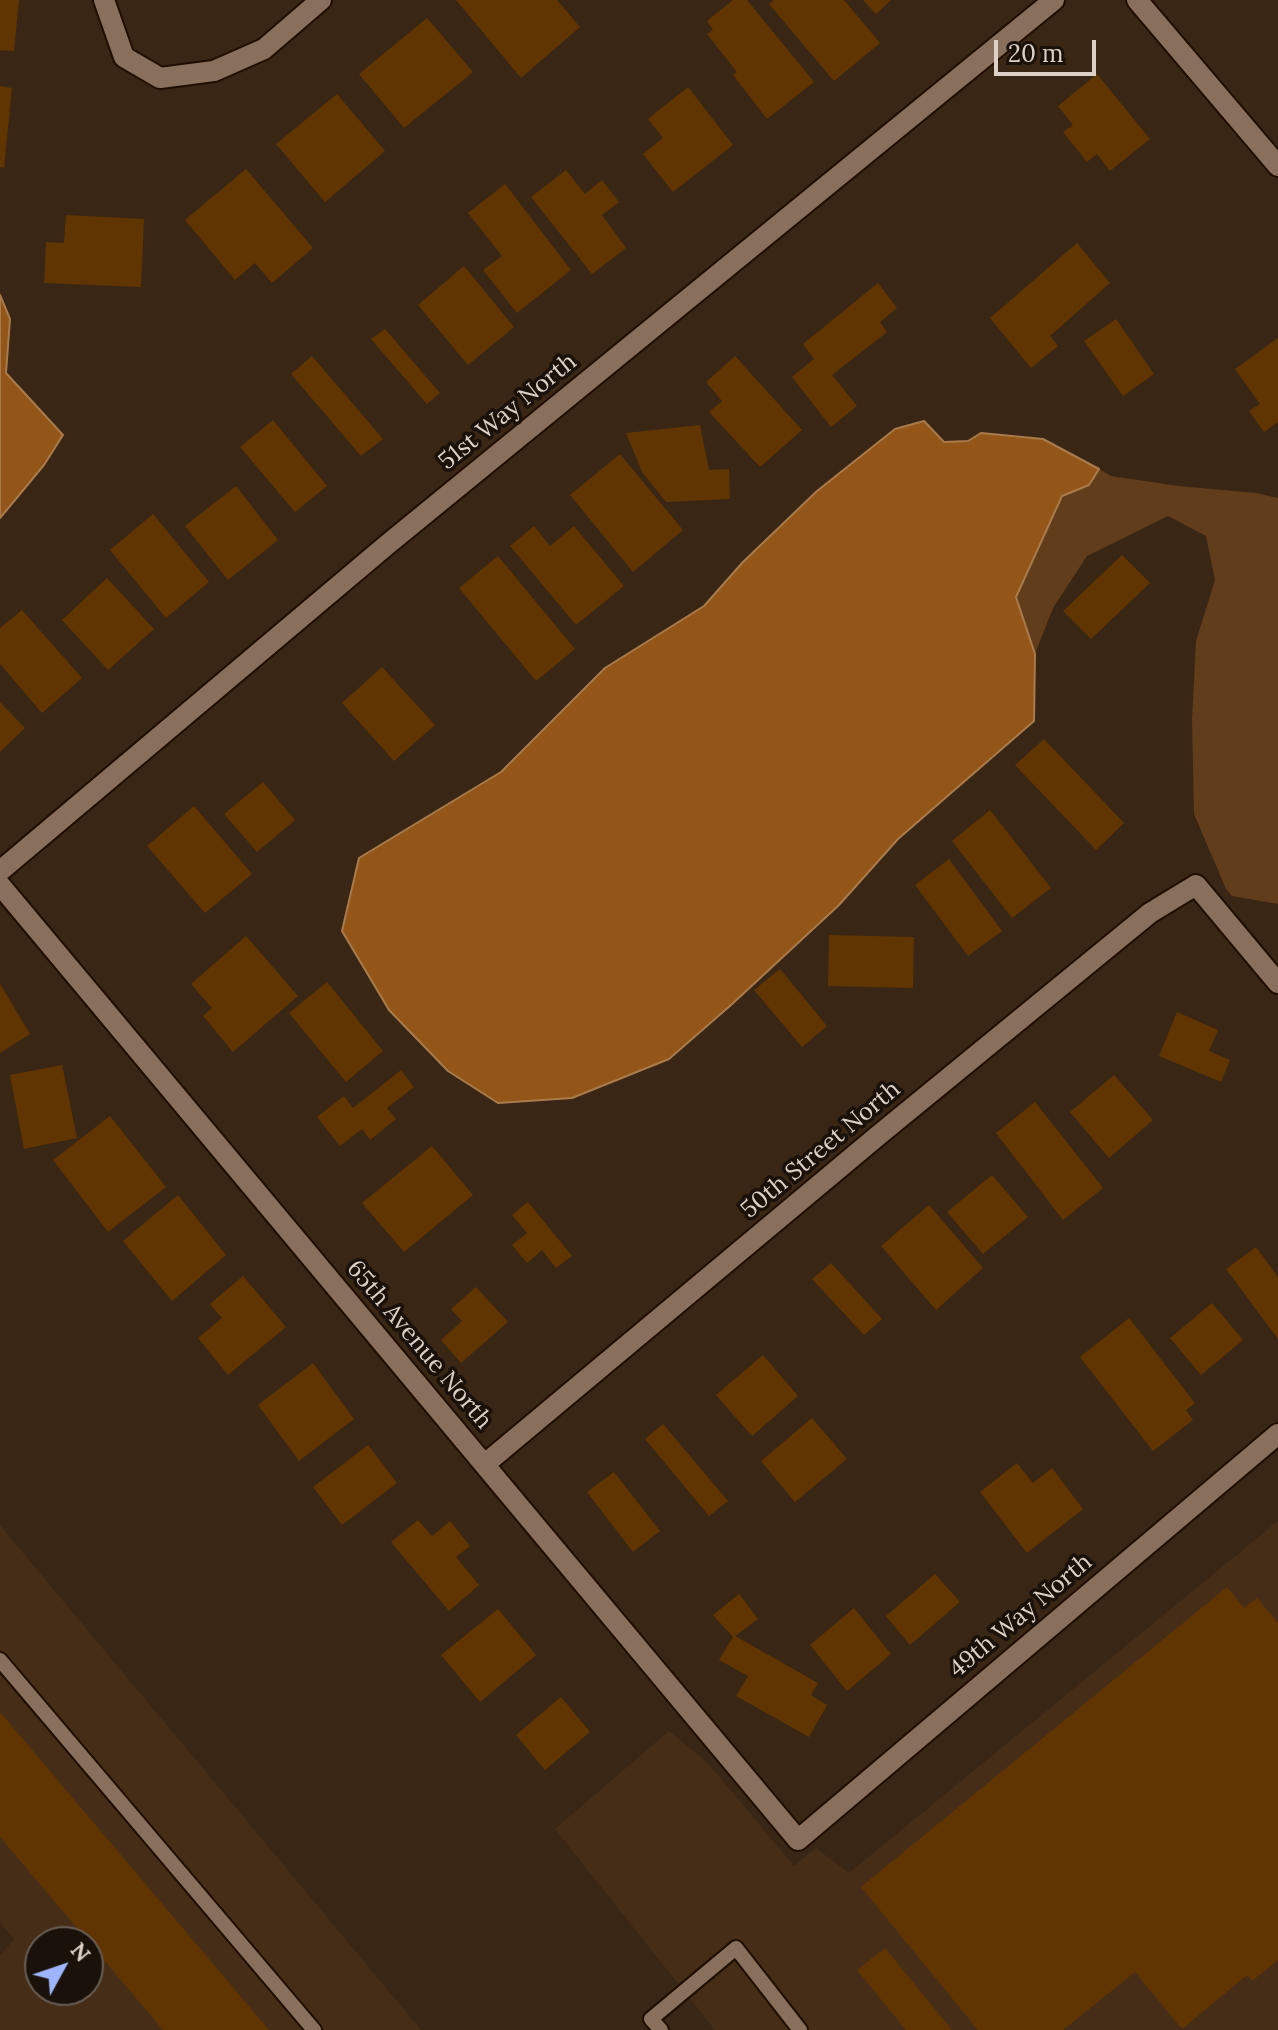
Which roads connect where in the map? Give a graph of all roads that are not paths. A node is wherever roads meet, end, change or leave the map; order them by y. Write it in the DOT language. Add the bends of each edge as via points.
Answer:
graph roads {
  1 [pos="104,0"];
  2 [pos="321,0"];
  3 [pos="1054,0"];
  4 [pos="1137,0"];
  5 [pos="1278,166"];
  6 [pos="0,871"];
  7 [pos="0,885"];
  8 [pos="1278,983"];
  9 [pos="1278,1434"];
  10 [pos="485,1464"];
  11 [pos="0,1660"];
  12 [pos="798,1840"];
  13 [pos="314,2030"];
  14 [pos="661,2030"];
  15 [pos="800,2030"];
  1 -- 2 [label="street" via="124,57 160,78 214,71 264,49"];
  3 -- 6 [label="street, 51st Way North" via="400,534"];
  4 -- 5 [label="street"];
  7 -- 10 [label="street, 65th Avenue North"];
  8 -- 10 [label="street, 50th Street North" via="1196,885 1150,913"];
  9 -- 12 [label="street, 49th Way North"];
  10 -- 12 [label="street, 65th Avenue North"];
  11 -- 13 [label="lane"];
  14 -- 15 [label="lane" via="651,2019 736,1948"];
}
